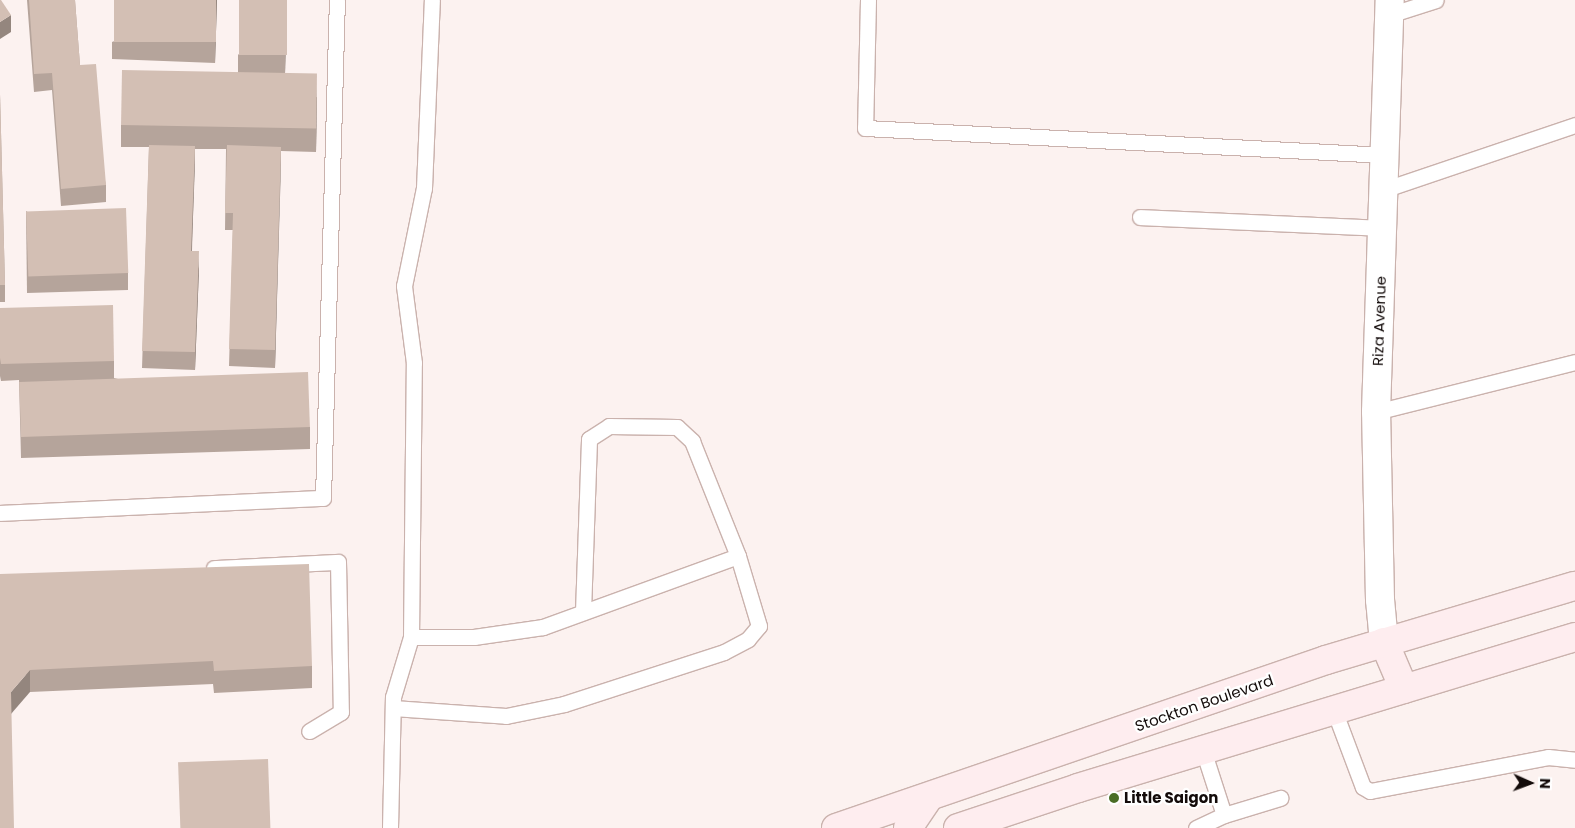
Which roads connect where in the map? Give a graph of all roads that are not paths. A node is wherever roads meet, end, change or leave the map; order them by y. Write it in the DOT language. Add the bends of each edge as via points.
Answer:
graph roads {
  1 [pos="337,0"];
  2 [pos="432,0"];
  3 [pos="868,0"];
  4 [pos="1436,0"];
  5 [pos="1389,8"];
  6 [pos="1575,125"];
  7 [pos="1385,154"];
  8 [pos="1383,190"];
  9 [pos="1140,217"];
  10 [pos="1382,228"];
  11 [pos="1575,362"];
  12 [pos="1376,412"];
  13 [pos="0,513"];
  14 [pos="738,556"];
  15 [pos="202,568"];
  16 [pos="1575,586"];
  17 [pos="583,612"];
  18 [pos="411,637"];
  19 [pos="1575,638"];
  20 [pos="1384,642"];
  21 [pos="1404,689"];
  22 [pos="393,708"];
  23 [pos="1334,710"];
  24 [pos="309,731"];
  25 [pos="1203,750"];
  26 [pos="1575,760"];
  27 [pos="928,798"];
  28 [pos="1280,798"];
  29 [pos="1224,814"];
  30 [pos="390,828"];
  31 [pos="836,828"];
  32 [pos="908,828"];
  33 [pos="958,828"];
  34 [pos="1196,828"];
  1 -- 13 [label="lane" via="323,498"];
  2 -- 18 [label="lane" via="424,188 404,286 414,363"];
  3 -- 7 [label="lane" via="864,128"];
  4 -- 5 [label="lane"];
  5 -- 7 [label="street, Riza Avenue"];
  6 -- 8 [label="lane"];
  7 -- 8 [label="street, Riza Avenue"];
  8 -- 10 [label="street, Riza Avenue"];
  9 -- 10 [label="lane"];
  10 -- 12 [label="street, Riza Avenue"];
  11 -- 12 [label="lane"];
  12 -- 20 [label="street, Riza Avenue" via="1380,600"];
  14 -- 17 [label="lane"];
  14 -- 17 [label="lane" via="692,441 677,427 609,426 589,439"];
  14 -- 22 [label="lane" via="759,626 748,639 724,652 564,704 506,716"];
  15 -- 24 [label="lane" via="338,562 341,712"];
  16 -- 20 [label="main road, Stockton Boulevard"];
  17 -- 18 [label="lane" via="543,627 474,637"];
  18 -- 22 [label="lane"];
  19 -- 21 [label="main road"];
  20 -- 21 [label="main road"];
  20 -- 27 [label="main road, Stockton Boulevard"];
  21 -- 23 [label="main road"];
  22 -- 30 [label="lane"];
  23 -- 25 [label="main road"];
  23 -- 26 [label="lane" via="1363,787 1370,791 1548,757"];
  25 -- 29 [label="lane"];
  25 -- 33 [label="main road"];
  27 -- 31 [label="main road, Stockton Boulevard"];
  27 -- 32 [label="main road"];
  28 -- 29 [label="lane"];
  29 -- 34 [label="lane"];
}
